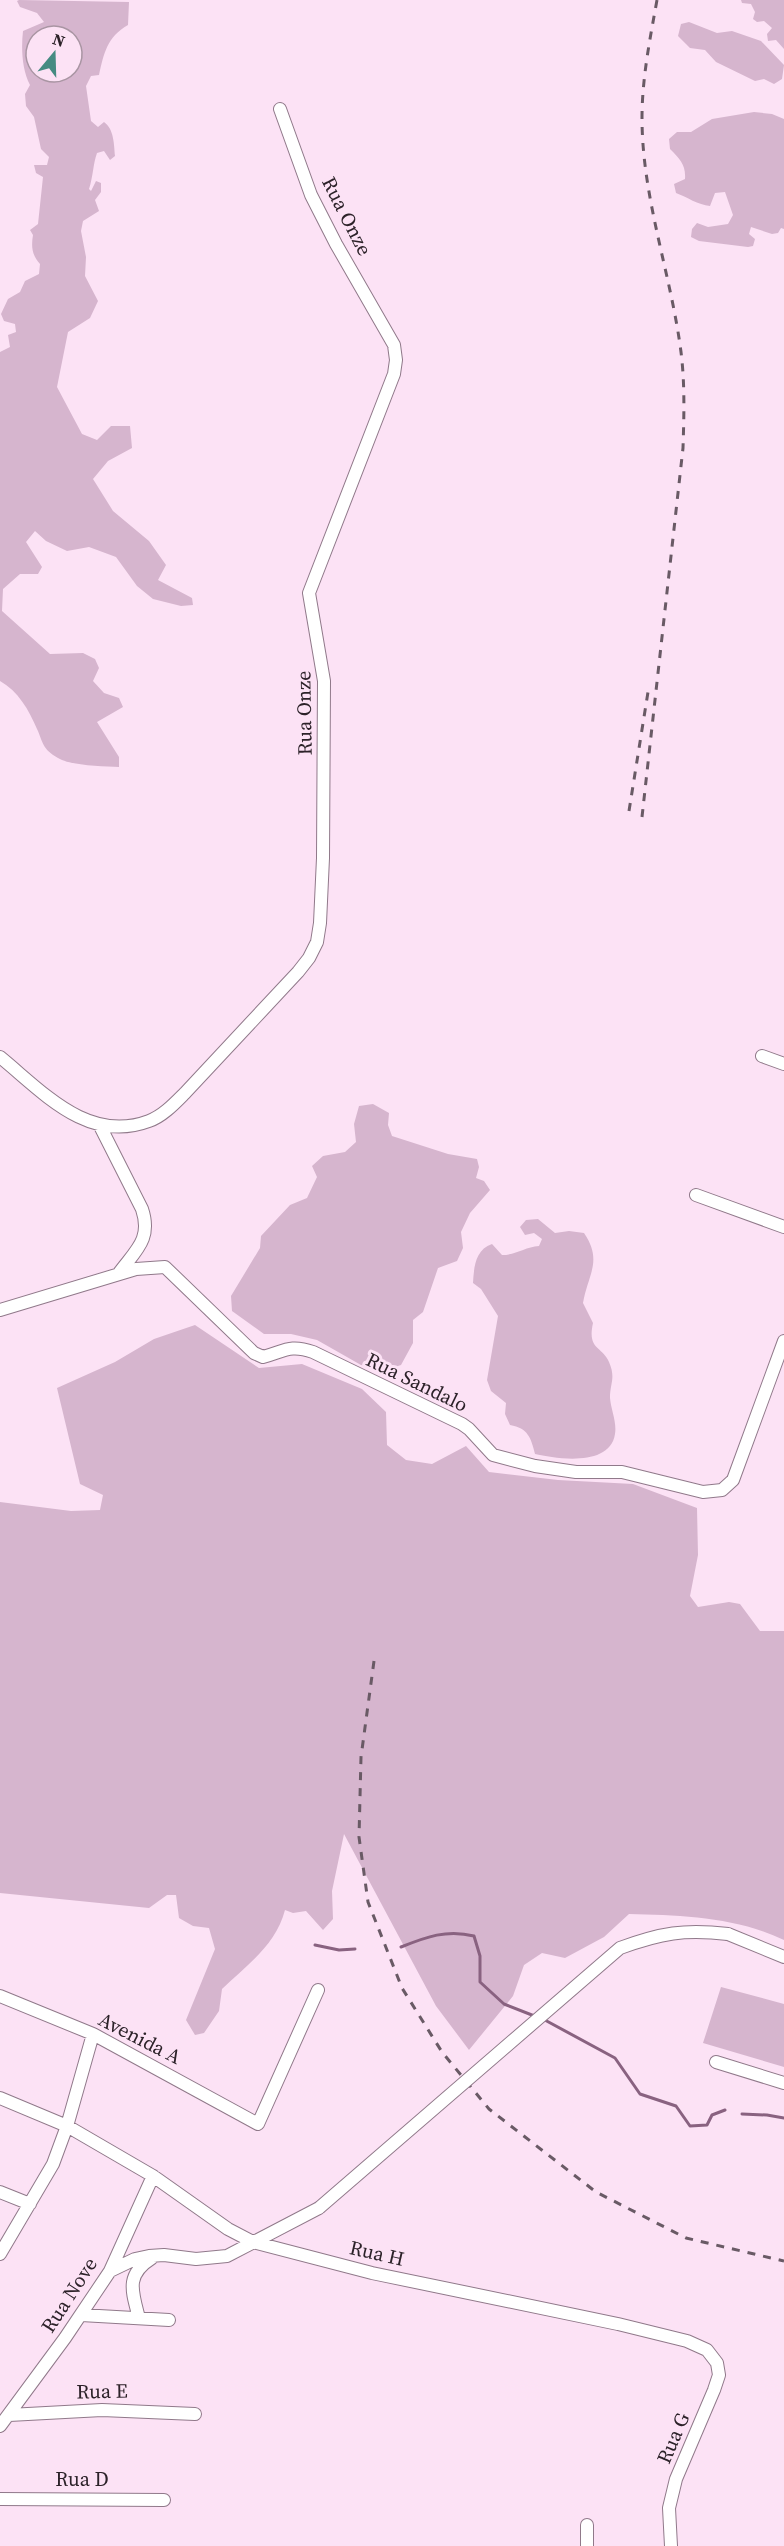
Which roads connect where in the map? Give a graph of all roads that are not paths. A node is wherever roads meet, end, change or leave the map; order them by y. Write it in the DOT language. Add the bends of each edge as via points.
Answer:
graph roads {
  1 [pos="280,109"];
  2 [pos="762,1056"];
  3 [pos="0,1057"];
  4 [pos="784,1064"];
  5 [pos="100,1126"];
  6 [pos="696,1195"];
  7 [pos="784,1227"];
  8 [pos="120,1273"];
  9 [pos="0,1310"];
  10 [pos="784,1341"];
  11 [pos="784,1957"];
  12 [pos="318,1990"];
  13 [pos="0,1996"];
  14 [pos="93,2034"];
  15 [pos="716,2062"];
  16 [pos="784,2083"];
  17 [pos="0,2098"];
  18 [pos="67,2126"];
  19 [pos="153,2176"];
  20 [pos="0,2192"];
  21 [pos="30,2204"];
  22 [pos="253,2242"];
  23 [pos="0,2254"];
  24 [pos="155,2256"];
  25 [pos="110,2271"];
  26 [pos="81,2315"];
  27 [pos="139,2318"];
  28 [pos="170,2319"];
  29 [pos="707,2350"];
  30 [pos="195,2414"];
  31 [pos="9,2415"];
  32 [pos="0,2426"];
  33 [pos="0,2499"];
  34 [pos="164,2500"];
  35 [pos="587,2525"];
  36 [pos="587,2546"];
  37 [pos="671,2546"];
  1 -- 5 [label="street, Rua Onze" via="311,195 382,321 394,345 396,360 394,374 309,593 322,660 326,710 317,942 298,972 179,1099 150,1121"];
  2 -- 4 [label="street"];
  3 -- 5 [label="street, Rua Onze" via="68,1111"];
  5 -- 8 [label="street" via="146,1221 145,1237"];
  6 -- 7 [label="street"];
  8 -- 9 [label="street, Rua Sandalo"];
  8 -- 10 [label="street, Rua Sandalo" via="165,1267 254,1353 263,1357 291,1347 313,1352 470,1429 493,1455 555,1470 622,1472 703,1492 722,1490 734,1480"];
  11 -- 22 [label="street, bridge" via="728,1934 692,1930 654,1936 620,1948 319,2208"];
  12 -- 14 [label="street, Avenida A" via="258,2124"];
  13 -- 14 [label="street, Avenida A"];
  14 -- 18 [label="street"];
  15 -- 16 [label="street"];
  17 -- 18 [label="street, Rua H"];
  18 -- 19 [label="street, Rua H"];
  18 -- 21 [label="street" via="53,2164"];
  19 -- 22 [label="street, Rua H"];
  19 -- 25 [label="street, Rua Nove"];
  20 -- 21 [label="street"];
  21 -- 23 [label="street"];
  22 -- 24 [label="street" via="213,2259"];
  22 -- 29 [label="street, Rua H" via="372,2273 618,2324 687,2341"];
  24 -- 25 [label="street" via="135,2259"];
  24 -- 27 [label="street" via="134,2274 132,2291"];
  25 -- 26 [label="street, Rua Nove"];
  26 -- 27 [label="street"];
  26 -- 31 [label="street, Rua Nove"];
  27 -- 28 [label="street"];
  29 -- 37 [label="street, Rua G" via="717,2363 719,2375 676,2479 669,2508"];
  30 -- 31 [label="street, Rua E" via="102,2410"];
  31 -- 32 [label="street, Rua Nove"];
  33 -- 34 [label="street, Rua D"];
  35 -- 36 [label="street"];
}
